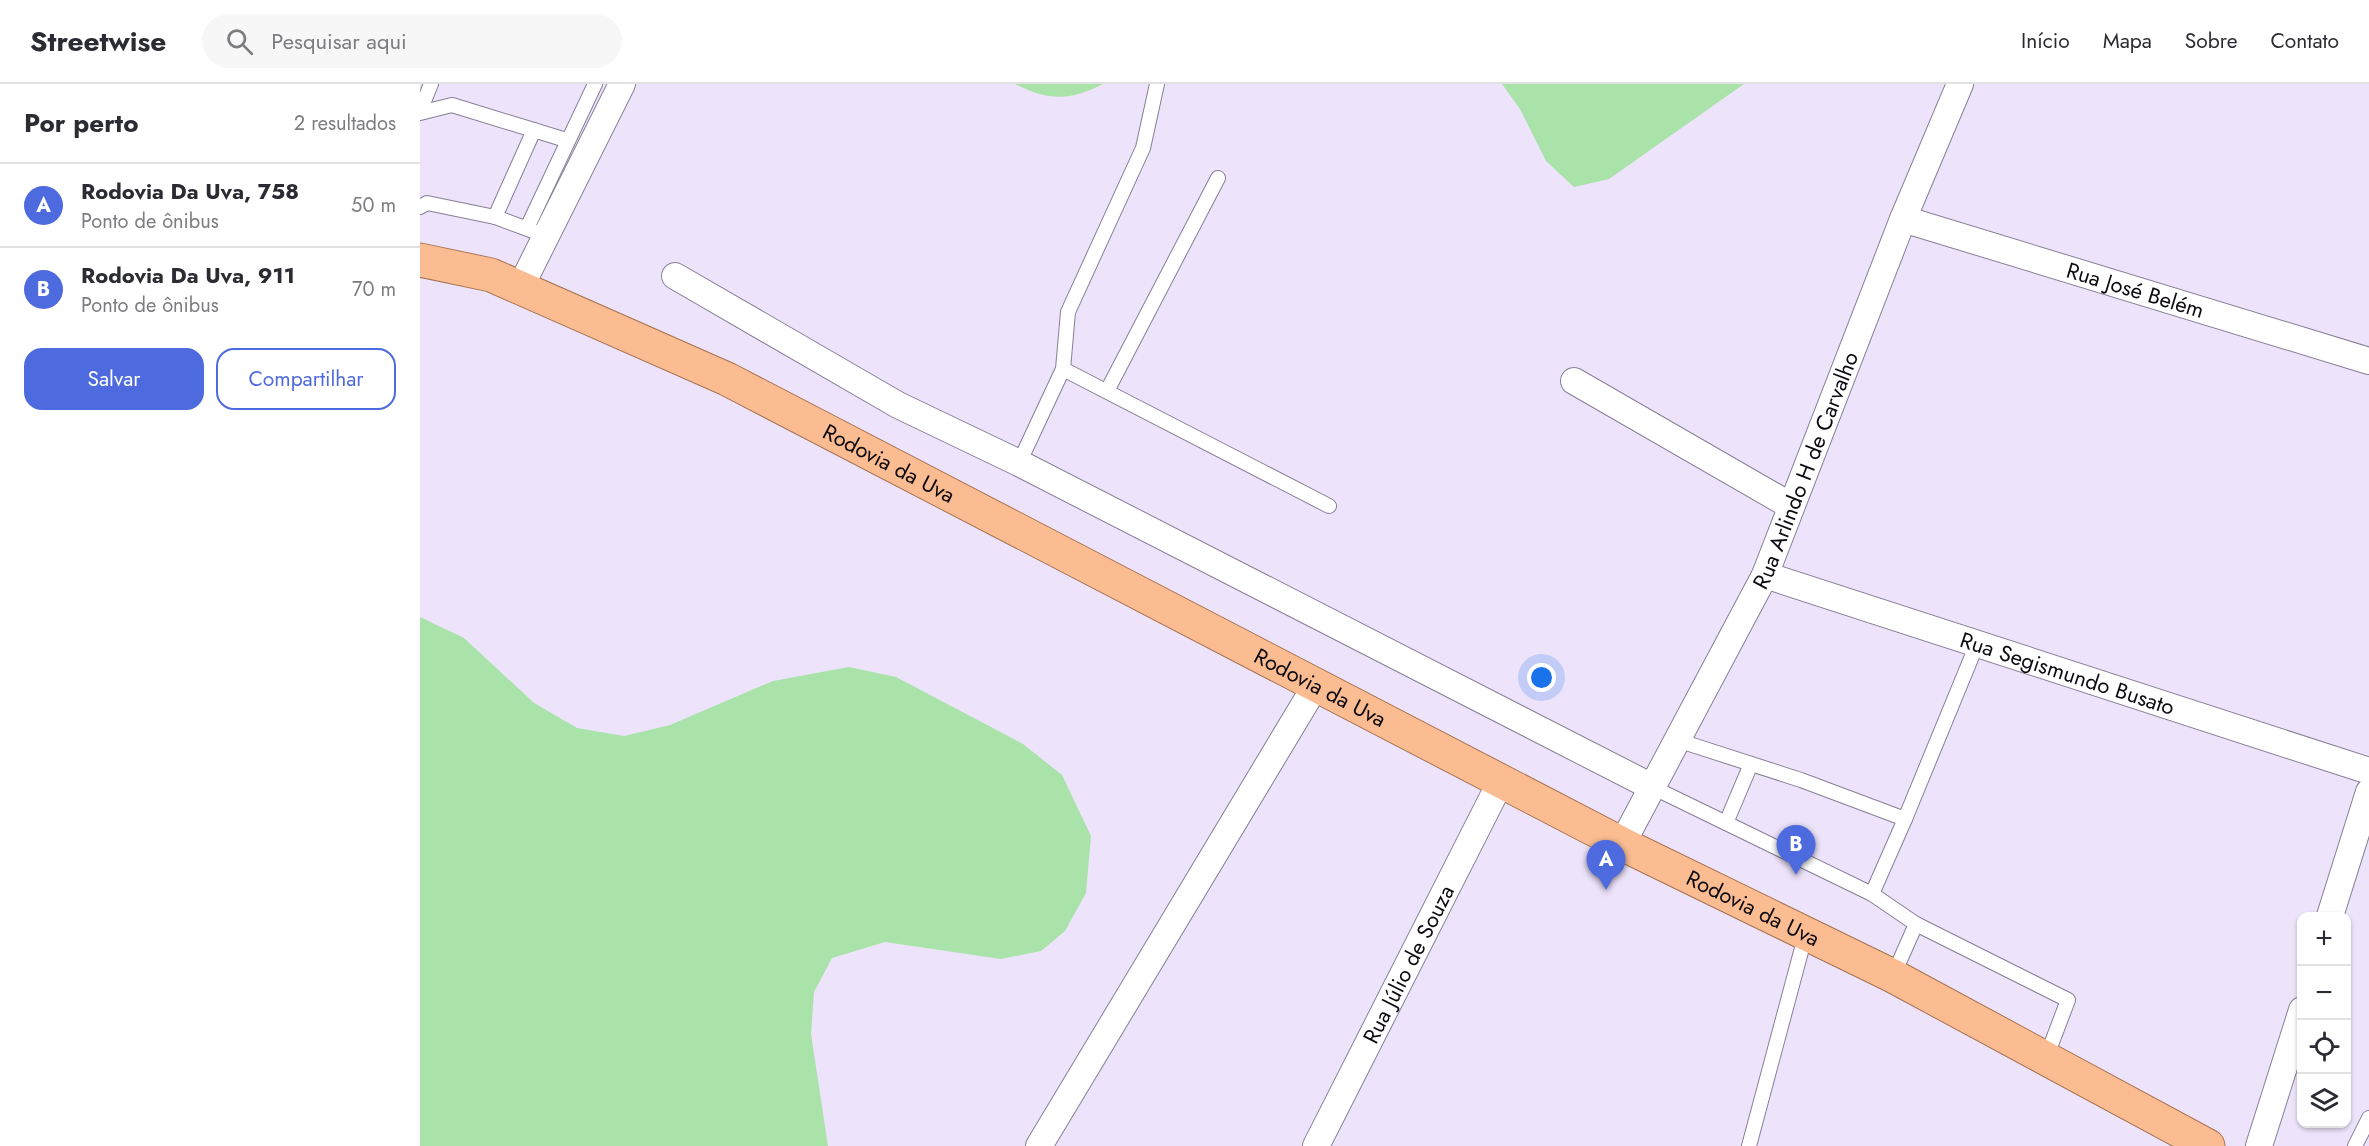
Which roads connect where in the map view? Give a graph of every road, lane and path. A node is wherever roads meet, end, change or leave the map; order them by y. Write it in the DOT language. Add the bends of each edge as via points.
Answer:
graph roads {
  1 [pos="431,84"];
  2 [pos="594,84"];
  3 [pos="622,84"];
  4 [pos="1157,84"];
  5 [pos="1960,84"];
  6 [pos="420,112"];
  7 [pos="534,130"];
  8 [pos="566,140"];
  9 [pos="1218,178"];
  10 [pos="420,207"];
  11 [pos="495,217"];
  12 [pos="1903,219"];
  13 [pos="536,232"];
  14 [pos="420,260"];
  15 [pos="675,276"];
  16 [pos="520,288"];
  17 [pos="2369,361"];
  18 [pos="1063,369"];
  19 [pos="1574,381"];
  20 [pos="1107,391"];
  21 [pos="1019,463"];
  22 [pos="1329,506"];
  23 [pos="1791,506"];
  24 [pos="1765,575"];
  25 [pos="1977,644"];
  26 [pos="1316,685"];
  27 [pos="1677,740"];
  28 [pos="1751,764"];
  29 [pos="2369,771"];
  30 [pos="1501,781"];
  31 [pos="1652,787"];
  32 [pos="2369,792"];
  33 [pos="1905,819"];
  34 [pos="1726,823"];
  35 [pos="1622,844"];
  36 [pos="1872,894"];
  37 [pos="2331,912"];
  38 [pos="1916,924"];
  39 [pos="1806,933"];
  40 [pos="1893,975"];
  41 [pos="2298,1020"];
  42 [pos="2046,1058"];
  43 [pos="2369,1118"];
  44 [pos="1039,1146"];
  45 [pos="1316,1146"];
  46 [pos="1749,1146"];
  47 [pos="2208,1146"];
  48 [pos="2259,1146"];
  49 [pos="2355,1146"];
  1 -- 6 [label="lane"];
  2 -- 8 [label="lane"];
  3 -- 13 [label="street"];
  4 -- 18 [label="lane" via="1143,148 1068,312"];
  5 -- 12 [label="street, Rua Arlindo H de Carvalho"];
  6 -- 7 [label="lane" via="452,105"];
  7 -- 8 [label="lane"];
  7 -- 11 [label="lane"];
  8 -- 13 [label="lane"];
  9 -- 20 [label="lane"];
  10 -- 11 [label="lane" via="427,203"];
  11 -- 13 [label="lane"];
  12 -- 17 [label="street, Rua José Belém"];
  12 -- 23 [label="street, Rua Arlindo H de Carvalho"];
  13 -- 16 [label="street"];
  14 -- 16 [label="highway, Rodovia da Uva" via="491,275"];
  15 -- 21 [label="street" via="898,405"];
  16 -- 26 [label="highway, Rodovia da Uva" via="727,379"];
  18 -- 20 [label="lane"];
  18 -- 21 [label="lane"];
  19 -- 23 [label="street"];
  20 -- 22 [label="lane"];
  21 -- 31 [label="street"];
  23 -- 24 [label="street, Rua Arlindo H de Carvalho"];
  24 -- 25 [label="street, Rua Segismundo Busato"];
  24 -- 27 [label="street, Rua Arlindo H de Carvalho"];
  25 -- 29 [label="street, Rua Segismundo Busato"];
  25 -- 33 [label="lane"];
  26 -- 30 [label="highway, Rodovia da Uva"];
  26 -- 44 [label="street"];
  27 -- 28 [label="lane"];
  27 -- 31 [label="street, Rua Arlindo H de Carvalho"];
  28 -- 33 [label="lane"];
  28 -- 34 [label="lane"];
  30 -- 35 [label="highway, Rodovia da Uva"];
  30 -- 45 [label="street, Rua Júlio de Souza"];
  31 -- 34 [label="lane"];
  31 -- 35 [label="street, Rua Arlindo H de Carvalho"];
  32 -- 37 [label="street"];
  33 -- 36 [label="lane"];
  34 -- 36 [label="lane"];
  35 -- 39 [label="highway, Rodovia da Uva"];
  36 -- 38 [label="lane"];
  38 -- 40 [label="lane"];
  38 -- 42 [label="lane" via="2068,1000"];
  39 -- 40 [label="highway, Rodovia da Uva"];
  39 -- 46 [label="lane"];
  40 -- 42 [label="highway, Rodovia da Uva"];
  41 -- 48 [label="street"];
  42 -- 47 [label="highway, Rodovia da Uva"];
  43 -- 49 [label="lane"];
}
